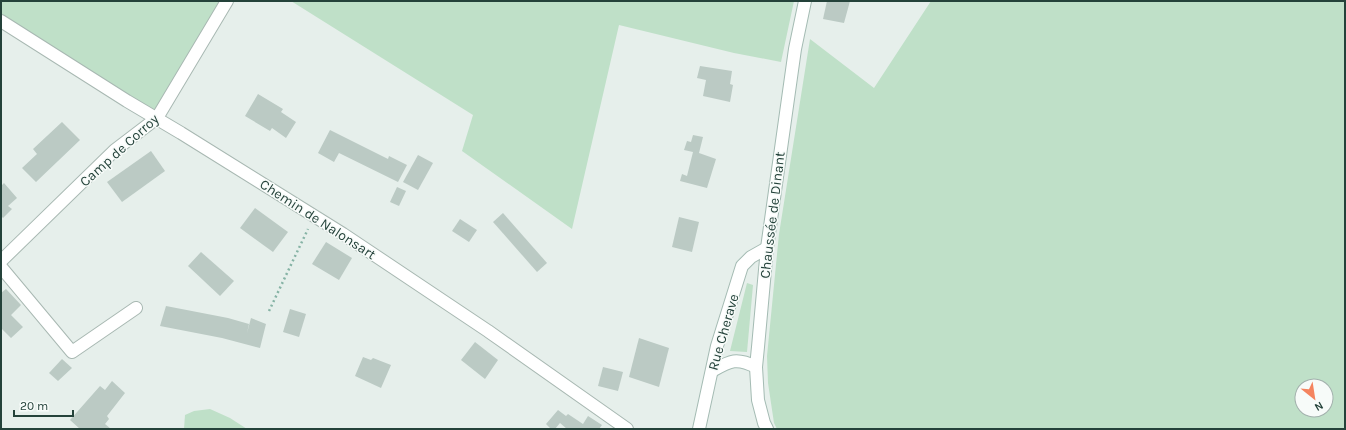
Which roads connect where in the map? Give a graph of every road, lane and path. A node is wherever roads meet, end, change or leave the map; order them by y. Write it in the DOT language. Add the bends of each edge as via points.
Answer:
graph roads {
  1 [pos="227,1"];
  2 [pos="805,1"];
  3 [pos="1,21"];
  4 [pos="157,118"];
  5 [pos="314,216"];
  6 [pos="767,248"];
  7 [pos="1,261"];
  8 [pos="1,267"];
  9 [pos="136,308"];
  10 [pos="269,311"];
  11 [pos="756,367"];
  12 [pos="712,371"];
  13 [pos="627,429"];
  14 [pos="699,429"];
  15 [pos="768,429"];
  1 -- 4 [label="street, Camp de Corroy"];
  2 -- 6 [label="street, Chaussée de Dinant" via="795,49"];
  3 -- 4 [label="street, Chemin de Nalonsart"];
  4 -- 5 [label="street, Chemin de Nalonsart"];
  4 -- 7 [label="street, Camp de Corroy" via="116,150"];
  5 -- 10 [label="path"];
  5 -- 13 [label="street, Chemin de Nalonsart" via="488,331"];
  6 -- 11 [label="street, Chaussée de Dinant"];
  6 -- 12 [label="street, Rue Cherave" via="751,257 742,266 717,346"];
  8 -- 9 [label="street" via="72,352"];
  11 -- 12 [label="street" via="745,362 730,361"];
  11 -- 15 [label="street, Chaussée de Dinant" via="758,400"];
  12 -- 14 [label="street, Rue Cherave"];
}
